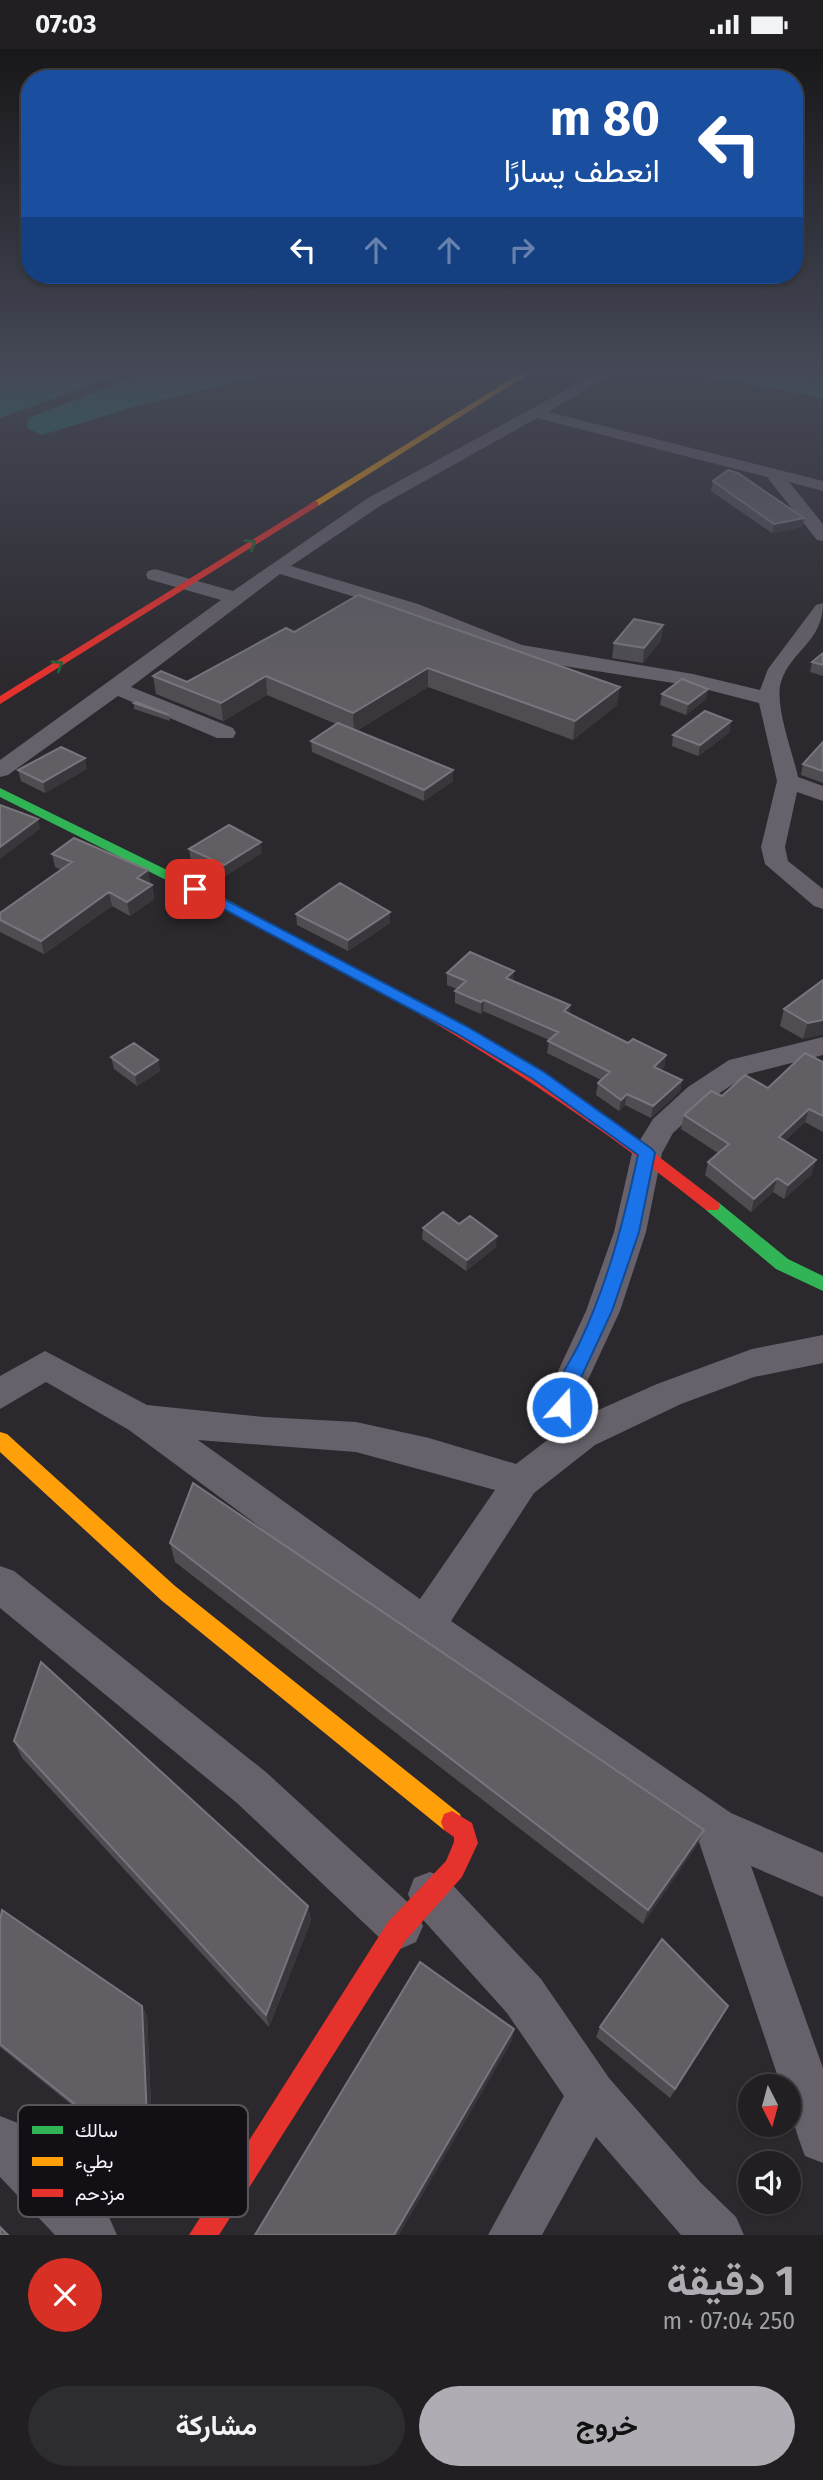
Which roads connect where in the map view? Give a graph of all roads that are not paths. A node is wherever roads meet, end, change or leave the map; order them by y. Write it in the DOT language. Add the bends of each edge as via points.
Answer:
graph roads {
  1 [pos="363,475"];
  2 [pos="423,475"];
  3 [pos="774,475"];
  4 [pos="784,475"];
  5 [pos="823,485"];
  6 [pos="823,536"];
  7 [pos="178,561"];
  8 [pos="277,567"];
  9 [pos="149,579"];
  10 [pos="189,583"];
  11 [pos="236,598"];
  12 [pos="823,610"];
  13 [pos="116,688"];
  14 [pos="769,699"];
  15 [pos="0,701"];
  16 [pos="225,733"];
  17 [pos="0,770"];
  18 [pos="788,781"];
  19 [pos="0,792"];
  20 [pos="823,794"];
  21 [pos="823,901"];
  22 [pos="821,1049"];
  23 [pos="647,1153"];
  24 [pos="823,1283"];
  25 [pos="823,1349"];
  26 [pos="0,1394"];
  27 [pos="141,1419"];
  28 [pos="582,1434"];
  29 [pos="0,1440"];
  30 [pos="521,1482"];
  31 [pos="0,1584"];
  32 [pos="425,1626"];
  33 [pos="716,1828"];
  34 [pos="823,1875"];
  35 [pos="415,1910"];
  36 [pos="592,2095"];
  37 [pos="823,2138"];
  38 [pos="0,2141"];
  39 [pos="18,2160"];
  40 [pos="248,2166"];
  41 [pos="74,2217"];
  42 [pos="215,2217"];
  43 [pos="91,2235"];
  44 [pos="203,2235"];
  45 [pos="514,2235"];
  46 [pos="718,2235"];
  10 -- 1 [label="street, one-way"];
  2 -- 8 [label="street"];
  3 -- 6 [label="street"];
  4 -- 5 [label="street"];
  7 -- 9 [label="street"];
  8 -- 11 [label="street"];
  8 -- 14 [label="street" via="411,608 515,649 693,680"];
  9 -- 10 [label="street"];
  10 -- 11 [label="street"];
  15 -- 10 [label="street, one-way"];
  11 -- 13 [label="street"];
  12 -- 14 [label="street" via="778,669"];
  13 -- 16 [label="street"];
  13 -- 17 [label="street"];
  14 -- 18 [label="street"];
  18 -- 20 [label="street"];
  18 -- 21 [label="street" via="773,847 777,864"];
  19 -- 23 [label="street" via="461,1029 538,1076"];
  22 -- 23 [label="street" via="739,1067 680,1110 663,1126"];
  23 -- 24 [label="street" via="763,1249"];
  23 -- 28 [label="street" via="630,1232 603,1311 563,1397 565,1416"];
  25 -- 28 [label="street" via="752,1363"];
  26 -- 27 [label="street" via="46,1365"];
  27 -- 30 [label="street" via="356,1437"];
  27 -- 32 [label="street"];
  28 -- 30 [label="street"];
  29 -- 35 [label="street" via="72,1511 175,1601 464,1831 465,1856"];
  30 -- 32 [label="street"];
  31 -- 35 [label="street" via="252,1788"];
  32 -- 33 [label="street"];
  33 -- 34 [label="street"];
  33 -- 37 [label="street"];
  35 -- 36 [label="street" via="524,1996"];
  35 -- 40 [label="street"];
  36 -- 45 [label="street"];
  36 -- 46 [label="street"];
  38 -- 39 [label="street"];
  41 -- 43 [label="street"];
  42 -- 44 [label="street"];
}
